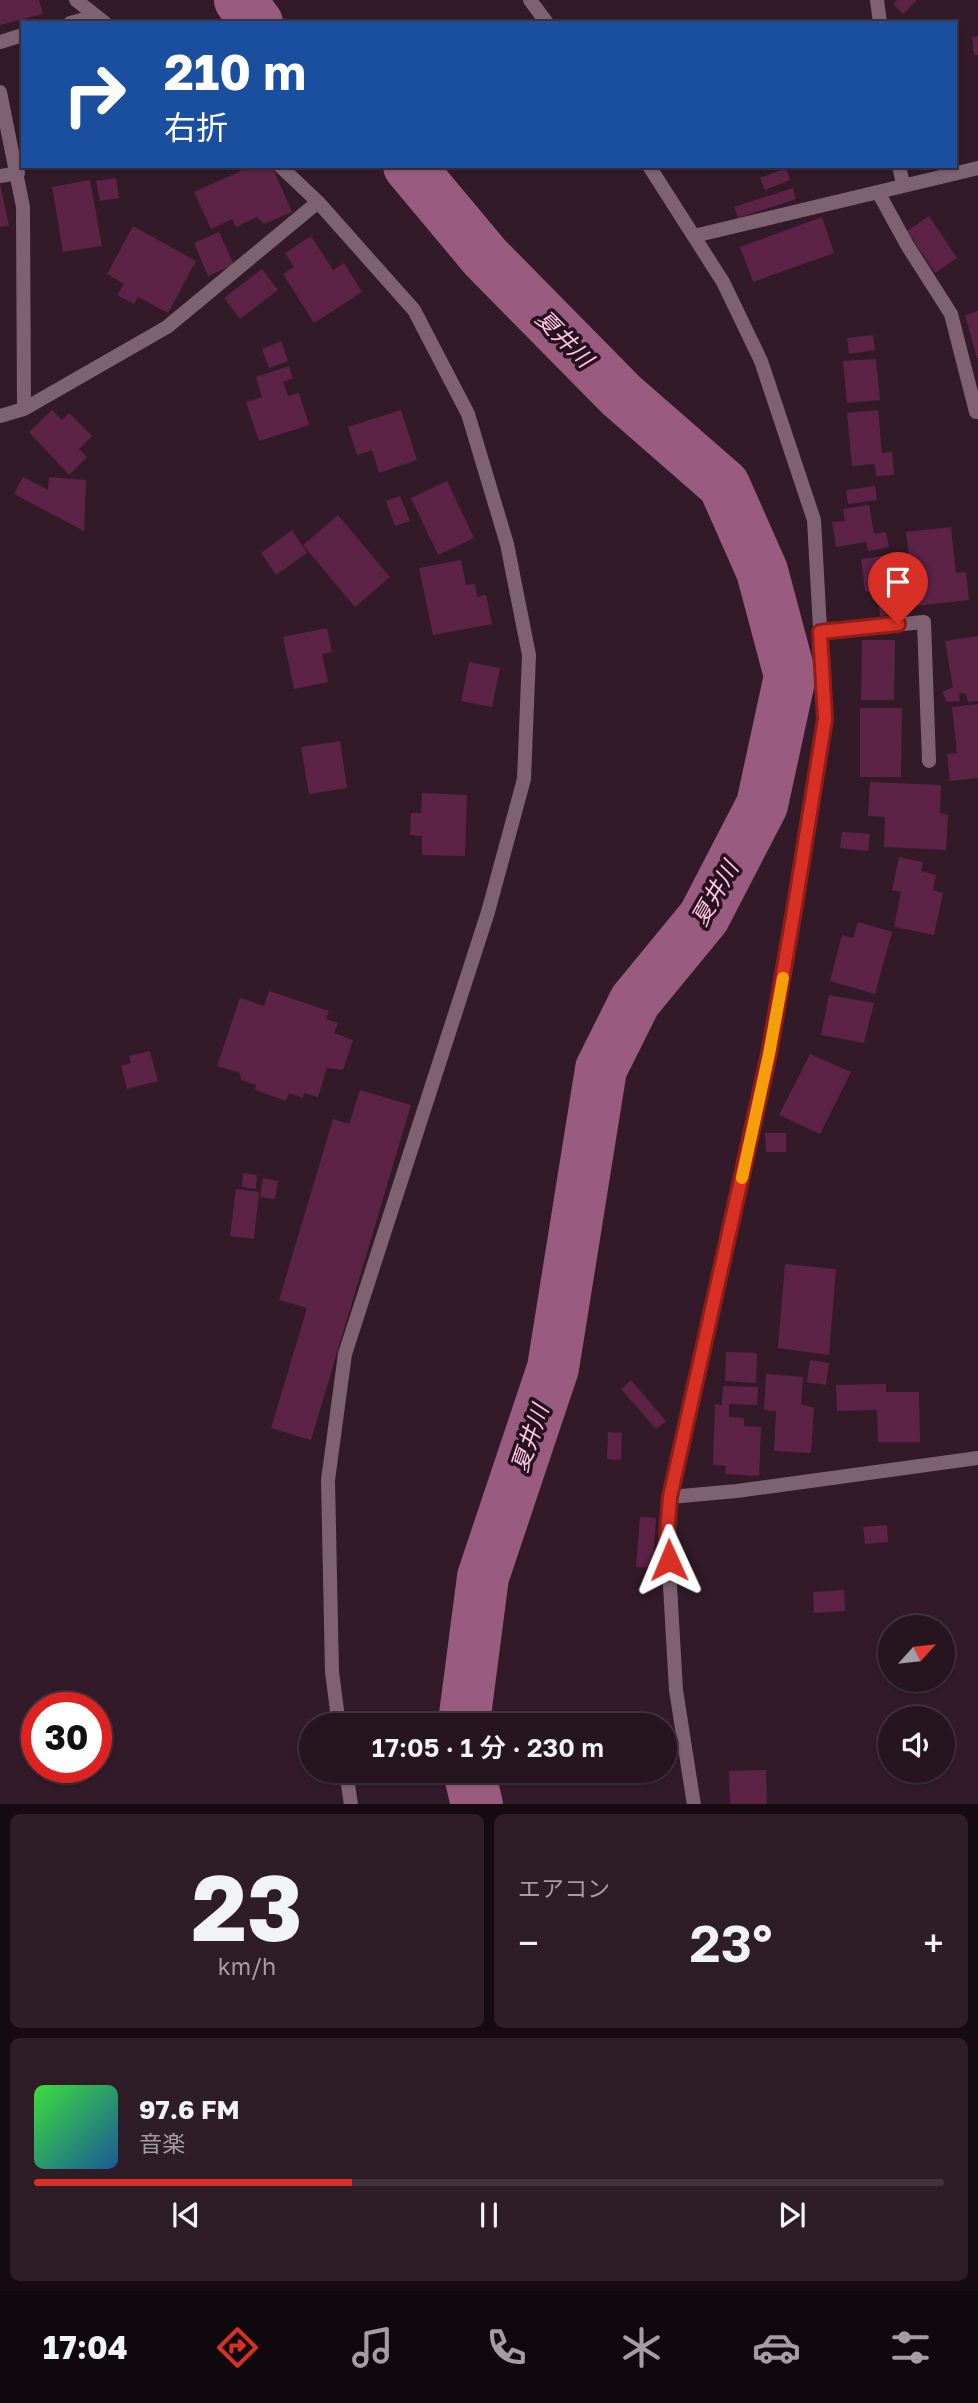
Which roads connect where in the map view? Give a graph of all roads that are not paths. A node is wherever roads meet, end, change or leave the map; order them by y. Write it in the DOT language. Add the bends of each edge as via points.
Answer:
graph roads {
  1 [pos="76,0"];
  2 [pos="530,0"];
  3 [pos="877,0"];
  4 [pos="100,19"];
  5 [pos="546,21"];
  6 [pos="880,21"];
  7 [pos="21,37"];
  8 [pos="0,42"];
  9 [pos="0,92"];
  10 [pos="282,168"];
  11 [pos="650,168"];
  12 [pos="899,168"];
  13 [pos="978,168"];
  14 [pos="18,173"];
  15 [pos="0,176"];
  16 [pos="903,184"];
  17 [pos="878,192"];
  18 [pos="318,202"];
  19 [pos="694,236"];
  20 [pos="24,410"];
  21 [pos="976,412"];
  22 [pos="0,416"];
  23 [pos="820,632"];
  24 [pos="929,761"];
  25 [pos="978,1458"];
  26 [pos="670,1497"];
  27 [pos="337,1713"];
  28 [pos="348,1783"];
  29 [pos="351,1804"];
  30 [pos="694,1804"];
  1 -- 4 [label="street"];
  2 -- 5 [label="street"];
  3 -- 6 [label="street"];
  7 -- 8 [label="street"];
  9 -- 14 [label="street"];
  10 -- 18 [label="street"];
  11 -- 19 [label="street"];
  12 -- 16 [label="street"];
  13 -- 16 [label="street"];
  14 -- 15 [label="street"];
  14 -- 20 [label="street" via="23,207"];
  16 -- 17 [label="street"];
  17 -- 19 [label="street"];
  17 -- 21 [label="street" via="951,314"];
  18 -- 20 [label="street" via="167,327"];
  18 -- 27 [label="street" via="414,310 468,414 507,544 529,655 524,779 488,912 345,1354 328,1480 332,1672"];
  19 -- 23 [label="street" via="723,282 761,361 814,520"];
  20 -- 22 [label="street"];
  23 -- 24 [label="street" via="924,622"];
  23 -- 26 [label="street" via="825,719 795,905 769,1054"];
  25 -- 26 [label="street"];
  26 -- 30 [label="street" via="667,1534 676,1690"];
  28 -- 29 [label="street"];
}
